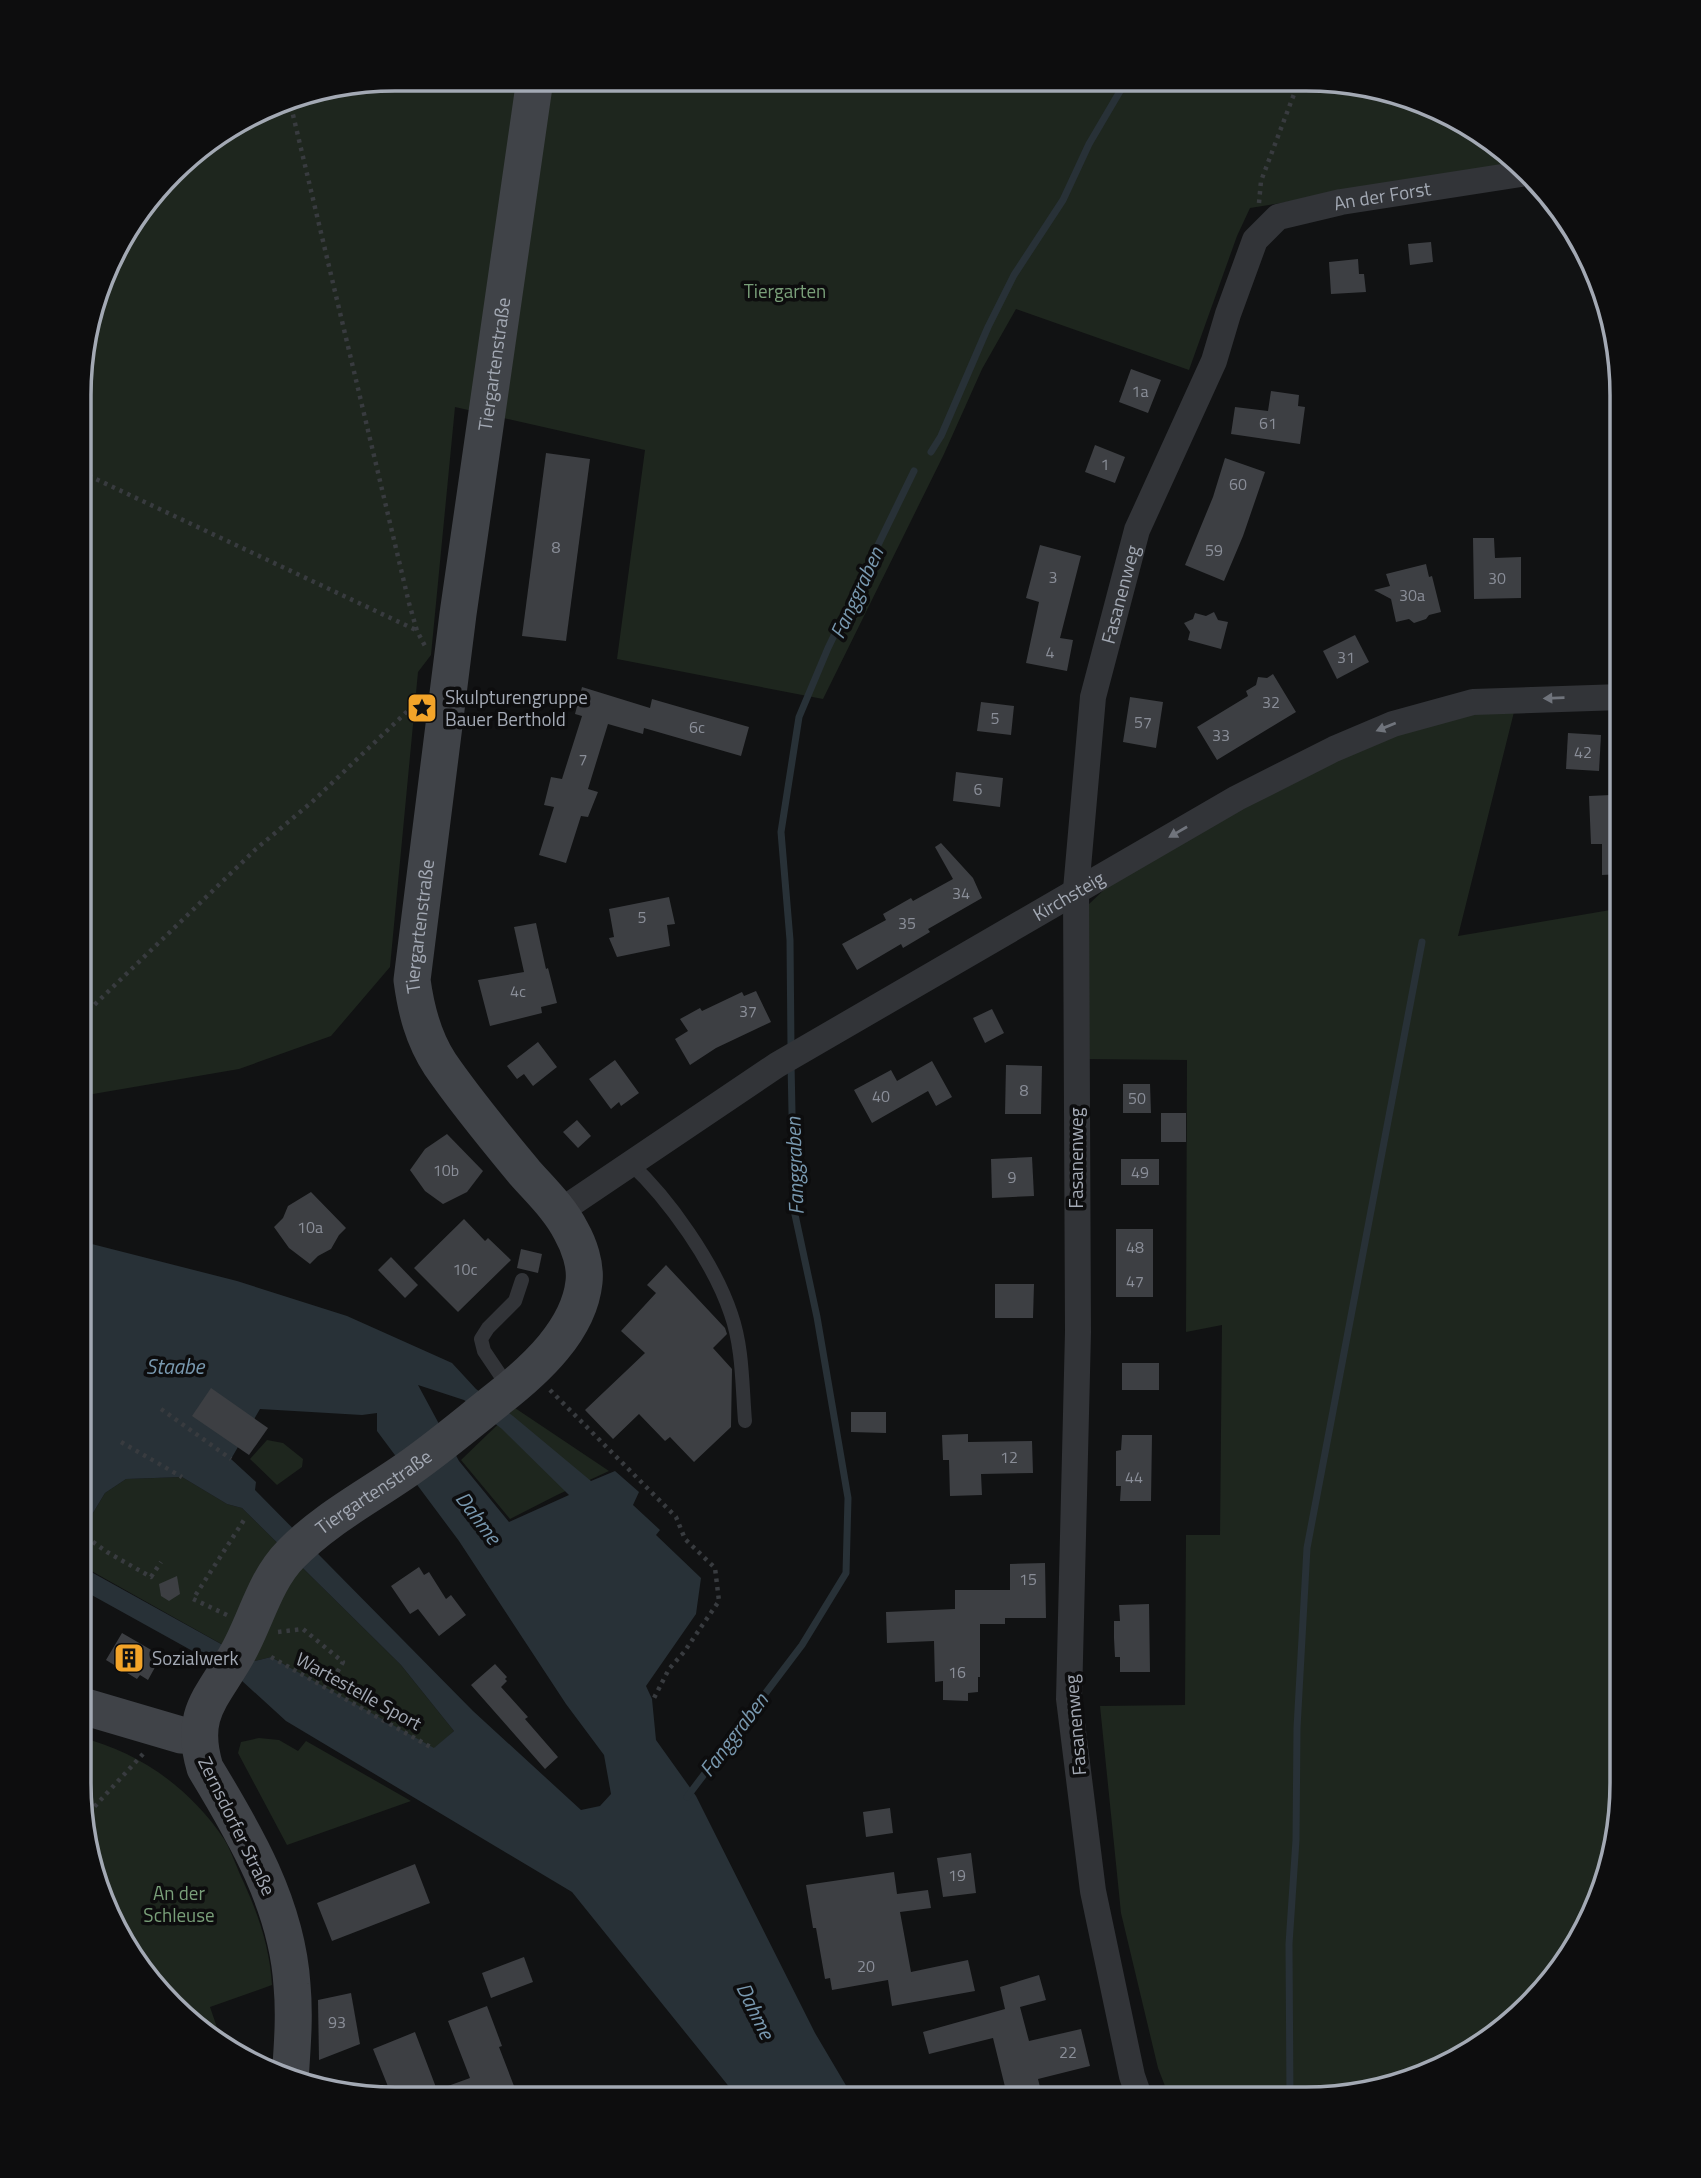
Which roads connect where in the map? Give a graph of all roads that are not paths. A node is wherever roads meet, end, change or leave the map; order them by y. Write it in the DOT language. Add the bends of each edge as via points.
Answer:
graph roads {
  1 [pos="533,91"];
  2 [pos="1516,175"];
  3 [pos="1255,240"];
  4 [pos="1610,696"];
  5 [pos="1076,890"];
  6 [pos="630,1163"];
  7 [pos="559,1212"];
  8 [pos="522,1280"];
  9 [pos="485,1410"];
  10 [pos="745,1421"];
  11 [pos="91,1709"];
  12 [pos="200,1736"];
  13 [pos="291,2069"];
  14 [pos="1136,2087"];
  1 -- 7 [label="street, Tiergartenstraße" via="463,572 412,979 421,1023 439,1063"];
  2 -- 3 [label="street, An der Forst" via="1340,201 1278,217"];
  3 -- 5 [label="street, Fasanenweg" via="1214,361 1137,530 1093,697"];
  4 -- 5 [label="street, Kirchsteig, one-way" via="1473,702 1393,724 1237,798"];
  5 -- 6 [label="street, Kirchsteig" via="777,1065"];
  5 -- 14 [label="street, Fasanenweg" via="1078,1332 1069,1699 1093,1891"];
  6 -- 7 [label="street, Kirchsteig"];
  6 -- 10 [label="lane" via="661,1192 732,1314"];
  7 -- 9 [label="street, Tiergartenstraße" via="582,1256 584,1280 577,1310 560,1338"];
  8 -- 9 [label="lane" via="515,1301 481,1339"];
  9 -- 12 [label="street, Tiergartenstraße" via="297,1548 276,1574 255,1638 203,1710"];
  11 -- 12 [label="street, Zernsdorfer Straße" via="181,1735"];
  12 -- 13 [label="street, Zernsdorfer Straße" via="205,1768 256,1856 287,1945 292,1983"];
}
